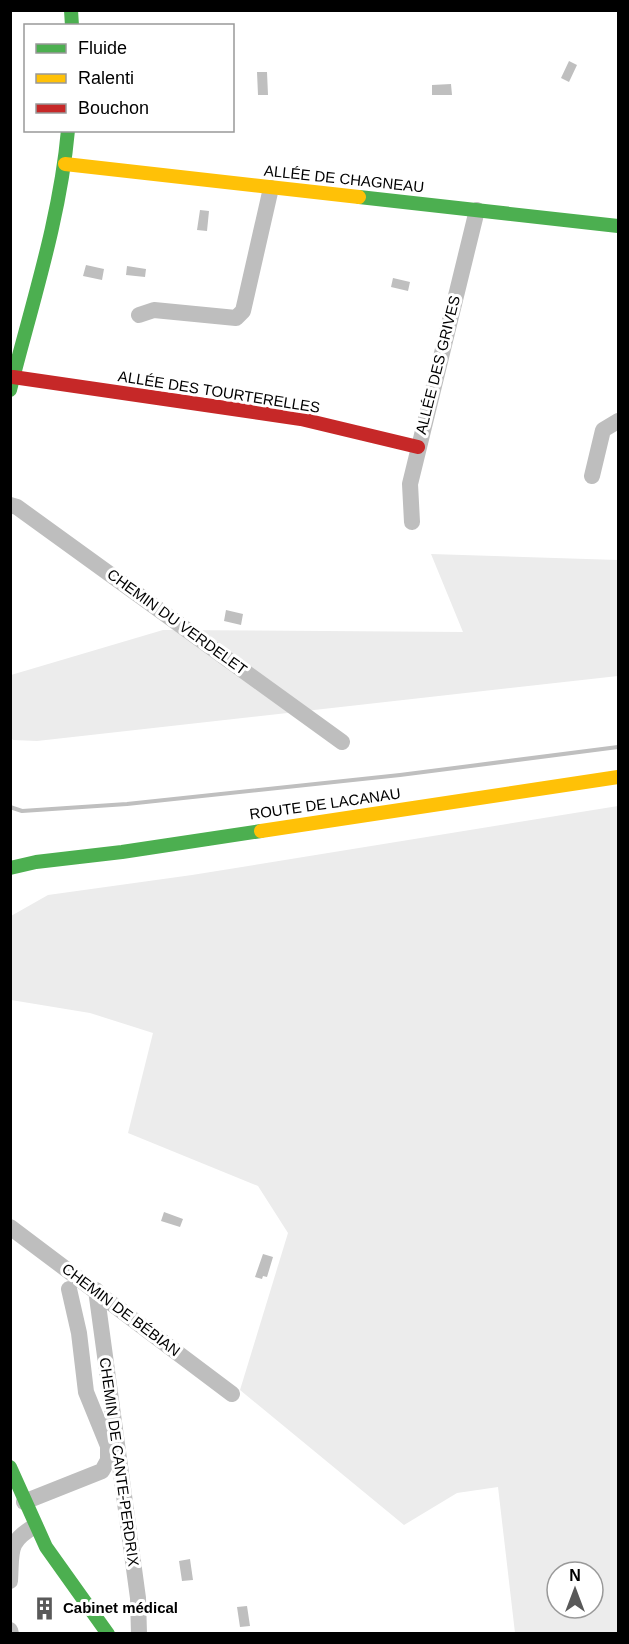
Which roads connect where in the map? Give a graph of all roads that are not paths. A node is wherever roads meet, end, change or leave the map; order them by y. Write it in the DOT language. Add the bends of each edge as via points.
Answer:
graph roads {
  1 [pos="68,132"];
  2 [pos="65,164"];
  3 [pos="271,188"];
  4 [pos="477,210"];
  5 [pos="618,226"];
  6 [pos="139,315"];
  7 [pos="12,384"];
  8 [pos="618,422"];
  9 [pos="418,447"];
  10 [pos="592,476"];
  11 [pos="10,505"];
  12 [pos="412,522"];
  13 [pos="342,742"];
  14 [pos="618,777"];
  15 [pos="164,845"];
  16 [pos="10,856"];
  17 [pos="36,862"];
  18 [pos="10,868"];
  19 [pos="10,880"];
  20 [pos="10,1227"];
  21 [pos="69,1289"];
  22 [pos="96,1290"];
  23 [pos="232,1394"];
  24 [pos="10,1467"];
  25 [pos="24,1502"];
  26 [pos="35,1526"];
  27 [pos="10,1581"];
  28 [pos="108,1634"];
  29 [pos="139,1634"];
  1 -- 2 [label="street"];
  2 -- 3 [label="street, ALLÉE DE CHAGNEAU"];
  2 -- 7 [label="street" via="54,225"];
  3 -- 4 [label="street, ALLÉE DE CHAGNEAU"];
  3 -- 6 [label="street" via="243,312 236,318 154,310"];
  4 -- 5 [label="street, ALLÉE DE CHAGNEAU"];
  4 -- 9 [label="street, ALLÉE DES GRIVES"];
  7 -- 9 [label="street, ALLÉE DES TOURTERELLES" via="301,419"];
  8 -- 10 [label="street" via="603,430"];
  9 -- 12 [label="street, ALLÉE DES GRIVES" via="410,484"];
  11 -- 13 [label="street, CHEMIN DU VERDELET"];
  14 -- 15 [label="street, ROUTE DE LACANAU"];
  15 -- 17 [label="street, ROUTE DE LACANAU"];
  15 -- 19 [label="street" via="77,868"];
  16 -- 17 [label="street, ROUTE DE LACANAU"];
  17 -- 18 [label="street, ROUTE DE LACANAU"];
  20 -- 22 [label="street, CHEMIN DE BÉBIAN"];
  21 -- 25 [label="street" via="86,1392 108,1446 108,1460 102,1471"];
  22 -- 23 [label="street, CHEMIN DE BÉBIAN"];
  22 -- 29 [label="street, CHEMIN DE CANTE-PERDRIX" via="138,1598"];
  24 -- 25 [label="street"];
  25 -- 26 [label="street"];
  26 -- 27 [label="street" via="13,1544"];
  26 -- 28 [label="street"];
}
